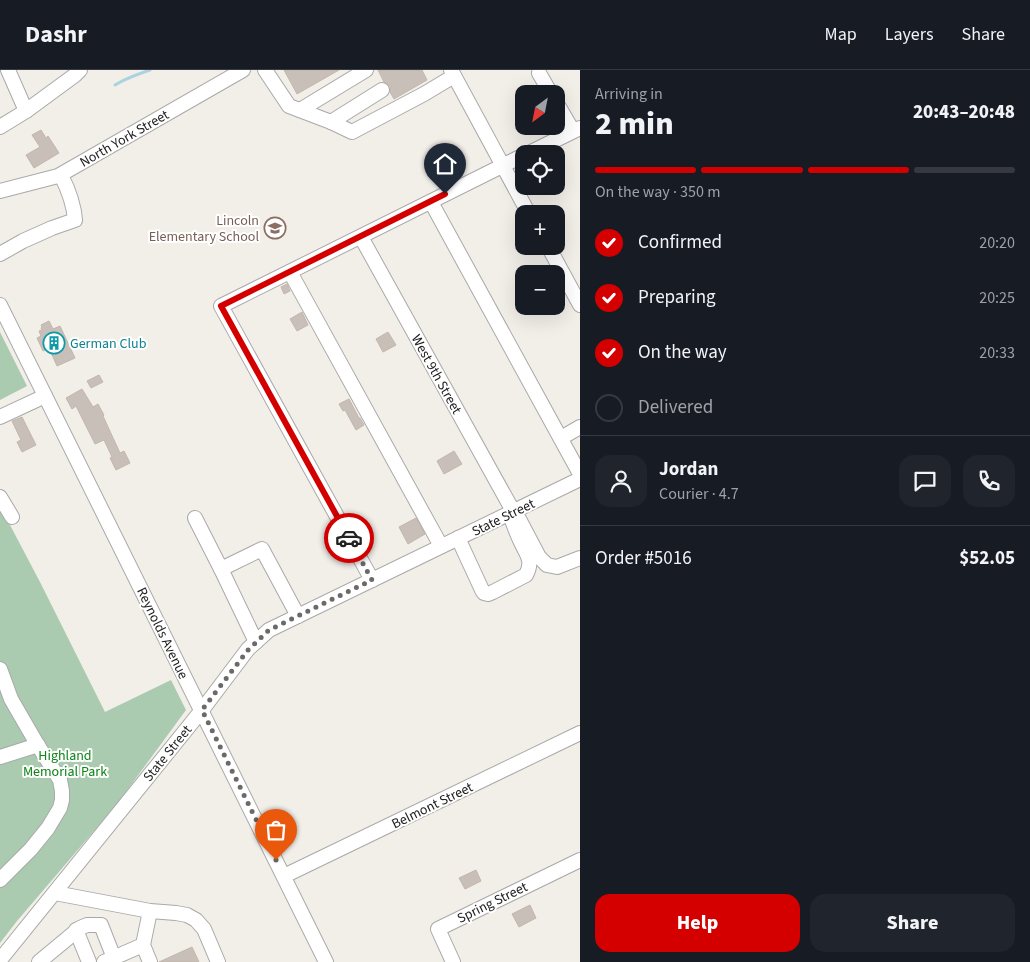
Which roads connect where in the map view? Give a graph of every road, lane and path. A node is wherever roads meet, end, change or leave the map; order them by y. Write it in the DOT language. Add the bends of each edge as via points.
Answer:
graph roads {
  1 [pos="8,70"];
  2 [pos="80,70"];
  3 [pos="243,70"];
  4 [pos="265,70"];
  5 [pos="366,70"];
  6 [pos="452,73"];
  7 [pos="539,73"];
  8 [pos="546,85"];
  9 [pos="382,90"];
  10 [pos="300,110"];
  11 [pos="26,111"];
  12 [pos="565,115"];
  13 [pos="331,122"];
  14 [pos="0,126"];
  15 [pos="576,130"];
  16 [pos="544,145"];
  17 [pos="515,159"];
  18 [pos="502,166"];
  19 [pos="61,175"];
  20 [pos="0,191"];
  21 [pos="431,202"];
  22 [pos="524,205"];
  23 [pos="361,236"];
  24 [pos="0,254"];
  25 [pos="553,255"];
  26 [pos="290,272"];
  27 [pos="0,305"];
  28 [pos="580,305"];
  29 [pos="45,396"];
  30 [pos="0,417"];
  31 [pos="580,427"];
  32 [pos="561,438"];
  33 [pos="580,474"];
  34 [pos="580,479"];
  35 [pos="0,498"];
  36 [pos="513,512"];
  37 [pos="12,517"];
  38 [pos="196,518"];
  39 [pos="458,538"];
  40 [pos="441,546"];
  41 [pos="580,558"];
  42 [pos="221,569"];
  43 [pos="372,580"];
  44 [pos="298,616"];
  45 [pos="256,642"];
  46 [pos="0,669"];
  47 [pos="202,710"];
  48 [pos="580,733"];
  49 [pos="38,745"];
  50 [pos="0,758"];
  51 [pos="580,860"];
  52 [pos="284,876"];
  53 [pos="0,880"];
  54 [pos="55,893"];
  55 [pos="150,911"];
  56 [pos="76,930"];
  57 [pos="142,946"];
  58 [pos="0,960"];
  59 [pos="109,960"];
  60 [pos="39,962"];
  61 [pos="89,962"];
  62 [pos="150,962"];
  63 [pos="218,962"];
  64 [pos="326,962"];
  65 [pos="453,962"];
  1 -- 11 [label="street"];
  2 -- 11 [label="street"];
  3 -- 19 [label="street, North York Street"];
  4 -- 10 [label="street" via="289,106"];
  5 -- 10 [label="street"];
  6 -- 13 [label="street" via="424,94 352,132"];
  6 -- 18 [label="street"];
  7 -- 8 [label="street"];
  9 -- 13 [label="street"];
  10 -- 13 [label="street"];
  11 -- 14 [label="street"];
  12 -- 15 [label="street"];
  15 -- 16 [label="street"];
  17 -- 18 [label="street"];
  18 -- 21 [label="street"];
  18 -- 22 [label="street"];
  19 -- 20 [label="street, North York Street"];
  19 -- 24 [label="street" via="74,208 75,220"];
  21 -- 23 [label="street"];
  21 -- 32 [label="street"];
  23 -- 26 [label="street"];
  23 -- 36 [label="street, West 9th Street"];
  25 -- 28 [label="street"];
  26 -- 40 [label="street"];
  26 -- 43 [label="street" via="221,306"];
  27 -- 29 [label="street, Reynolds Avenue"];
  29 -- 30 [label="street"];
  29 -- 47 [label="street, Reynolds Avenue"];
  31 -- 32 [label="street"];
  32 -- 33 [label="street"];
  34 -- 36 [label="street, State Street"];
  35 -- 37 [label="street"];
  36 -- 39 [label="street, State Street"];
  36 -- 39 [label="street" via="530,565 526,575 493,592 488,594 482,590"];
  36 -- 41 [label="street" via="547,565 558,566"];
  38 -- 42 [label="street"];
  39 -- 40 [label="street, State Street"];
  40 -- 43 [label="street, State Street"];
  42 -- 44 [label="street" via="262,548"];
  42 -- 45 [label="street"];
  43 -- 44 [label="street, State Street"];
  44 -- 45 [label="street, State Street" via="269,630"];
  45 -- 47 [label="street, State Street"];
  46 -- 49 [label="street" via="11,699"];
  47 -- 52 [label="street, Reynolds Avenue"];
  47 -- 54 [label="street, State Street"];
  48 -- 52 [label="street, Belmont Street"];
  49 -- 50 [label="street"];
  49 -- 53 [label="street" via="60,780 60,808 31,849"];
  51 -- 65 [label="street, Spring Street" via="438,928"];
  52 -- 64 [label="street, Reynolds Avenue"];
  54 -- 55 [label="street"];
  54 -- 58 [label="street, State Street"];
  55 -- 57 [label="street"];
  55 -- 63 [label="street" via="187,915 196,920 204,929"];
  56 -- 59 [label="street" via="87,925 101,925"];
  56 -- 60 [label="street"];
  56 -- 61 [label="street"];
  57 -- 59 [label="street"];
  57 -- 62 [label="street"];
}
